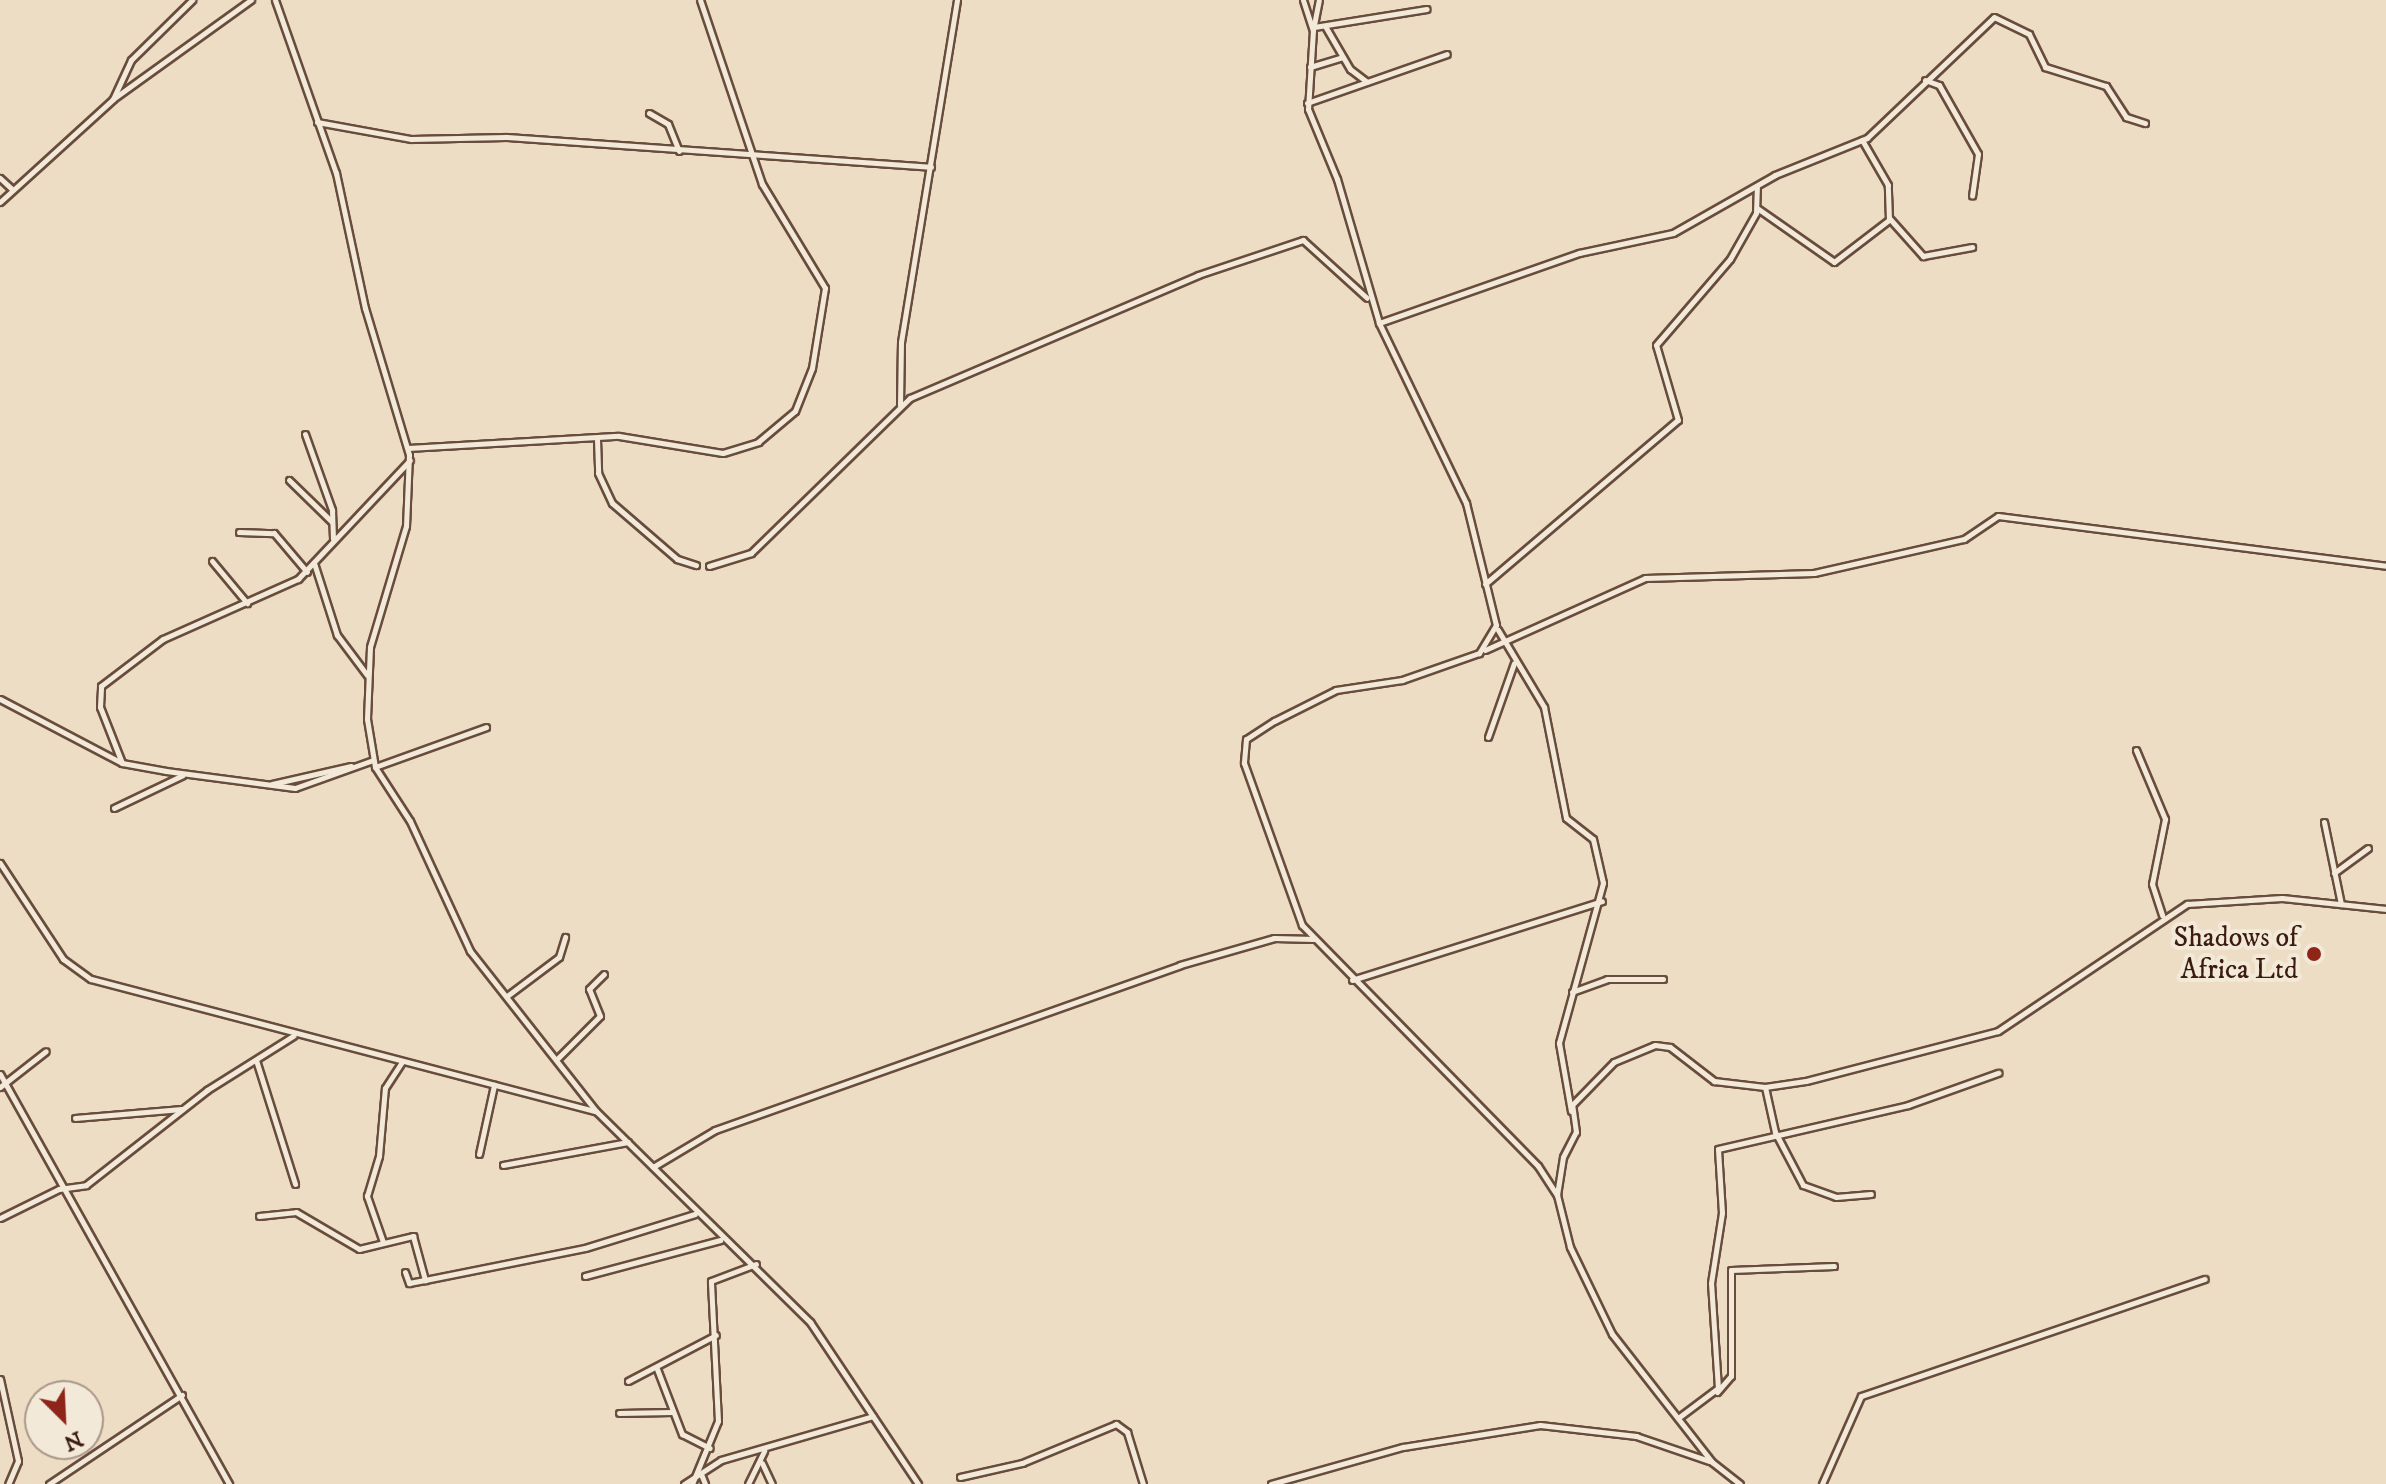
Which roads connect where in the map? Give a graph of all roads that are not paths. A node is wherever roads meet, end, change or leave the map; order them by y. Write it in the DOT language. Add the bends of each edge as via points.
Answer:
graph roads {
  1 [pos="192,0"];
  2 [pos="251,0"];
  3 [pos="275,0"];
  4 [pos="700,0"];
  5 [pos="957,0"];
  6 [pos="1303,0"];
  7 [pos="1319,0"];
  8 [pos="1427,9"];
  9 [pos="1325,26"];
  10 [pos="1314,29"];
  11 [pos="1447,54"];
  12 [pos="1343,57"];
  13 [pos="1310,67"];
  14 [pos="1925,80"];
  15 [pos="1368,83"];
  16 [pos="113,99"];
  17 [pos="1307,103"];
  18 [pos="649,113"];
  19 [pos="317,122"];
  20 [pos="2145,123"];
  21 [pos="1862,140"];
  22 [pos="679,151"];
  23 [pos="756,157"];
  24 [pos="931,167"];
  25 [pos="0,178"];
  26 [pos="1757,185"];
  27 [pos="12,189"];
  28 [pos="1972,196"];
  29 [pos="0,202"];
  30 [pos="1757,208"];
  31 [pos="1889,218"];
  32 [pos="1972,247"];
  33 [pos="1370,301"];
  34 [pos="1379,323"];
  35 [pos="900,405"];
  36 [pos="305,434"];
  37 [pos="597,439"];
  38 [pos="408,448"];
  39 [pos="410,460"];
  40 [pos="289,480"];
  41 [pos="332,522"];
  42 [pos="239,532"];
  43 [pos="333,540"];
  44 [pos="212,561"];
  45 [pos="314,563"];
  46 [pos="696,565"];
  47 [pos="709,566"];
  48 [pos="2386,566"];
  49 [pos="307,572"];
  50 [pos="1485,584"];
  51 [pos="248,604"];
  52 [pos="1496,625"];
  53 [pos="1503,647"];
  54 [pos="1484,650"];
  55 [pos="1514,663"];
  56 [pos="367,675"];
  57 [pos="0,699"];
  58 [pos="486,727"];
  59 [pos="1488,737"];
  60 [pos="2136,750"];
  61 [pos="373,760"];
  62 [pos="122,763"];
  63 [pos="356,766"];
  64 [pos="375,767"];
  65 [pos="187,774"];
  66 [pos="272,784"];
  67 [pos="114,808"];
  68 [pos="2324,822"];
  69 [pos="2368,848"];
  70 [pos="0,863"];
  71 [pos="2334,873"];
  72 [pos="1602,901"];
  73 [pos="2341,904"];
  74 [pos="2386,909"];
  75 [pos="2162,915"];
  76 [pos="565,937"];
  77 [pos="1315,939"];
  78 [pos="604,974"];
  79 [pos="1663,979"];
  80 [pos="1352,980"];
  81 [pos="1571,993"];
  82 [pos="507,996"];
  83 [pos="293,1036"];
  84 [pos="46,1051"];
  85 [pos="558,1058"];
  86 [pos="256,1060"];
  87 [pos="402,1062"];
  88 [pos="1998,1073"];
  89 [pos="0,1074"];
  90 [pos="2,1085"];
  91 [pos="494,1085"];
  92 [pos="1765,1087"];
  93 [pos="182,1109"];
  94 [pos="596,1111"];
  95 [pos="1571,1111"];
  96 [pos="75,1118"];
  97 [pos="1775,1132"];
  98 [pos="629,1141"];
  99 [pos="479,1154"];
  100 [pos="503,1165"];
  101 [pos="653,1167"];
  102 [pos="295,1184"];
  103 [pos="70,1193"];
  104 [pos="1871,1194"];
  105 [pos="1557,1195"];
  106 [pos="695,1214"];
  107 [pos="259,1216"];
  108 [pos="0,1218"];
  109 [pos="721,1240"];
  110 [pos="383,1243"];
  111 [pos="756,1264"];
  112 [pos="1834,1266"];
  113 [pos="405,1272"];
  114 [pos="585,1276"];
  115 [pos="2205,1279"];
  116 [pos="425,1280"];
  117 [pos="716,1335"];
  118 [pos="657,1369"];
  119 [pos="0,1379"];
  120 [pos="628,1381"];
  121 [pos="1716,1392"];
  122 [pos="182,1395"];
  123 [pos="672,1412"];
  124 [pos="619,1413"];
  125 [pos="873,1416"];
  126 [pos="1678,1418"];
  127 [pos="710,1448"];
  128 [pos="764,1451"];
  129 [pos="754,1453"];
  130 [pos="761,1462"];
  131 [pos="1712,1462"];
  132 [pos="701,1474"];
  133 [pos="960,1477"];
  134 [pos="693,1482"];
  135 [pos="8,1484"];
  136 [pos="49,1484"];
  137 [pos="229,1484"];
  138 [pos="684,1484"];
  139 [pos="705,1484"];
  140 [pos="748,1484"];
  141 [pos="772,1484"];
  142 [pos="918,1484"];
  143 [pos="1143,1484"];
  144 [pos="1271,1484"];
  145 [pos="1740,1484"];
  146 [pos="1822,1484"];
  1 -- 16 [label="street" via="131,60"];
  2 -- 16 [label="street"];
  3 -- 19 [label="street"];
  4 -- 23 [label="street"];
  5 -- 24 [label="street"];
  6 -- 10 [label="street"];
  7 -- 10 [label="street"];
  8 -- 9 [label="street"];
  9 -- 10 [label="street"];
  9 -- 12 [label="street"];
  10 -- 13 [label="street"];
  11 -- 15 [label="street"];
  12 -- 13 [label="street"];
  12 -- 15 [label="street"];
  13 -- 17 [label="street"];
  14 -- 20 [label="street" via="1975,29 1998,17 2029,34 2045,67 2106,86 2126,117"];
  14 -- 21 [label="street"];
  14 -- 28 [label="street" via="1943,91 1978,154"];
  15 -- 17 [label="street"];
  16 -- 27 [label="street"];
  17 -- 33 [label="street"];
  18 -- 22 [label="street" via="668,124"];
  19 -- 22 [label="street" via="396,138 506,137"];
  19 -- 38 [label="street"];
  21 -- 26 [label="street"];
  21 -- 31 [label="street" via="1888,185"];
  22 -- 23 [label="street"];
  23 -- 24 [label="street"];
  23 -- 37 [label="street" via="762,184 794,226 825,292 812,368 795,411 758,442 723,453"];
  24 -- 35 [label="street" via="901,342"];
  25 -- 27 [label="street"];
  26 -- 30 [label="street"];
  26 -- 34 [label="street" via="1664,236 1579,253"];
  27 -- 29 [label="street"];
  30 -- 31 [label="street" via="1831,264"];
  30 -- 50 [label="street" via="1723,268 1656,343 1678,420"];
  31 -- 32 [label="street" via="1923,256"];
  33 -- 34 [label="street"];
  33 -- 35 [label="street" via="1313,246 1277,244"];
  34 -- 50 [label="street" via="1465,499"];
  35 -- 47 [label="street" via="751,553"];
  36 -- 41 [label="street"];
  37 -- 38 [label="street"];
  37 -- 46 [label="street" via="598,473 612,503 677,559"];
  38 -- 39 [label="street"];
  39 -- 43 [label="street"];
  39 -- 56 [label="street" via="406,526"];
  40 -- 41 [label="street"];
  41 -- 43 [label="street"];
  42 -- 49 [label="street" via="274,533"];
  43 -- 45 [label="street"];
  44 -- 51 [label="street"];
  45 -- 49 [label="street"];
  45 -- 56 [label="street" via="337,635"];
  48 -- 53 [label="street" via="1998,516 1964,539 1814,573 1645,578"];
  49 -- 51 [label="street"];
  50 -- 52 [label="street"];
  51 -- 62 [label="street" via="163,639 98,689"];
  52 -- 53 [label="street"];
  52 -- 54 [label="street"];
  53 -- 54 [label="street"];
  53 -- 55 [label="street"];
  54 -- 77 [label="street" via="1402,680 1336,690 1246,739 1247,772 1280,871"];
  55 -- 59 [label="street"];
  55 -- 72 [label="street" via="1545,710 1567,821 1593,839"];
  56 -- 61 [label="street"];
  57 -- 62 [label="street"];
  58 -- 64 [label="street"];
  60 -- 75 [label="street" via="2165,819 2152,884"];
  61 -- 63 [label="street"];
  61 -- 64 [label="street"];
  62 -- 65 [label="street"];
  63 -- 66 [label="street"];
  63 -- 66 [label="street" via="307,786"];
  64 -- 82 [label="street" via="410,821 461,939"];
  65 -- 66 [label="street"];
  65 -- 67 [label="street"];
  68 -- 71 [label="street"];
  69 -- 71 [label="street"];
  70 -- 83 [label="street" via="63,959 85,977"];
  71 -- 73 [label="street"];
  72 -- 80 [label="street"];
  72 -- 81 [label="street"];
  73 -- 74 [label="street"];
  73 -- 75 [label="street" via="2230,899"];
  75 -- 92 [label="street" via="1998,1031 1919,1056"];
  76 -- 82 [label="street" via="559,957"];
  77 -- 80 [label="street"];
  77 -- 101 [label="street" via="1274,938 1180,965 715,1130"];
  78 -- 85 [label="street" via="589,989 600,1016"];
  79 -- 81 [label="street" via="1607,979"];
  80 -- 105 [label="street" via="1467,1092"];
  81 -- 95 [label="street" via="1558,1062"];
  82 -- 85 [label="street"];
  83 -- 86 [label="street"];
  83 -- 87 [label="street"];
  84 -- 90 [label="street"];
  85 -- 94 [label="street"];
  86 -- 93 [label="street"];
  86 -- 102 [label="street"];
  87 -- 91 [label="street"];
  87 -- 110 [label="street" via="385,1088 379,1156 367,1196"];
  88 -- 97 [label="street" via="1916,1103"];
  89 -- 90 [label="street"];
  90 -- 103 [label="street"];
  91 -- 94 [label="street"];
  91 -- 99 [label="street"];
  92 -- 95 [label="street" via="1711,1080 1670,1047 1652,1045 1614,1062"];
  92 -- 97 [label="street"];
  93 -- 96 [label="street"];
  93 -- 103 [label="street"];
  94 -- 98 [label="street"];
  95 -- 105 [label="street" via="1576,1132 1563,1157"];
  97 -- 104 [label="street" via="1809,1191"];
  97 -- 121 [label="street" via="1717,1152 1722,1213 1711,1283"];
  98 -- 100 [label="street"];
  98 -- 101 [label="street"];
  101 -- 106 [label="street"];
  103 -- 108 [label="street" via="59,1189"];
  103 -- 122 [label="street" via="99,1261"];
  105 -- 126 [label="street" via="1592,1300"];
  106 -- 109 [label="street"];
  106 -- 116 [label="street" via="585,1248"];
  107 -- 110 [label="street" via="296,1212 355,1247"];
  109 -- 111 [label="street"];
  109 -- 114 [label="street"];
  110 -- 116 [label="street" via="413,1236"];
  111 -- 117 [label="street" via="711,1281"];
  111 -- 125 [label="street" via="810,1322"];
  112 -- 121 [label="street" via="1731,1270 1731,1376"];
  113 -- 116 [label="street" via="409,1283"];
  115 -- 146 [label="street" via="1861,1396"];
  117 -- 118 [label="street"];
  117 -- 127 [label="street" via="718,1421"];
  118 -- 120 [label="street"];
  118 -- 123 [label="street"];
  119 -- 135 [label="street" via="18,1461"];
  121 -- 126 [label="street"];
  122 -- 136 [label="street"];
  122 -- 137 [label="street"];
  123 -- 124 [label="street"];
  123 -- 127 [label="street" via="686,1438"];
  125 -- 128 [label="street"];
  125 -- 142 [label="street"];
  126 -- 131 [label="street"];
  127 -- 134 [label="street"];
  128 -- 129 [label="street"];
  128 -- 130 [label="street"];
  129 -- 130 [label="street"];
  129 -- 132 [label="street" via="721,1460"];
  130 -- 140 [label="street"];
  130 -- 141 [label="street"];
  131 -- 144 [label="street" via="1636,1436 1540,1425 1416,1444"];
  131 -- 145 [label="street"];
  132 -- 134 [label="street"];
  132 -- 139 [label="street"];
  133 -- 143 [label="street" via="1022,1463 1116,1424 1127,1432"];
  134 -- 138 [label="street"];
}
